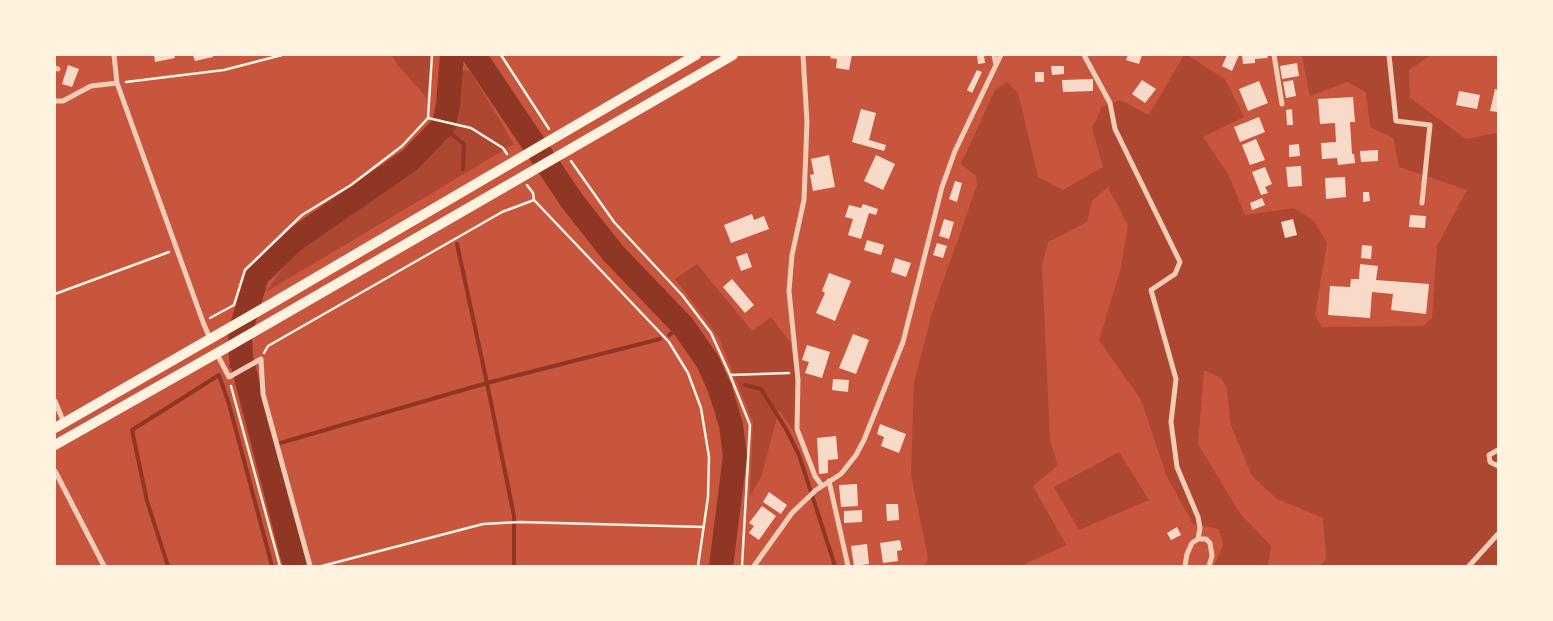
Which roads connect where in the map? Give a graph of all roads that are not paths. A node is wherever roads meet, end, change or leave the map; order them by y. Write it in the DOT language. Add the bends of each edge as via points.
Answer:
graph roads {
  1 [pos="114,55"];
  2 [pos="696,55"];
  3 [pos="733,55"];
  4 [pos="803,55"];
  5 [pos="994,55"];
  6 [pos="1001,55"];
  7 [pos="1084,55"];
  8 [pos="1274,55"];
  9 [pos="1389,55"];
  10 [pos="996,65"];
  11 [pos="117,83"];
  12 [pos="55,100"];
  13 [pos="1282,104"];
  14 [pos="1422,203"];
  15 [pos="210,339"];
  16 [pos="222,351"];
  17 [pos="55,401"];
  18 [pos="59,425"];
  19 [pos="55,445"];
  20 [pos="1498,450"];
  21 [pos="1498,466"];
  22 [pos="55,471"];
  23 [pos="829,481"];
  24 [pos="822,486"];
  25 [pos="1498,534"];
  26 [pos="1198,539"];
  27 [pos="104,566"];
  28 [pos="310,566"];
  29 [pos="754,566"];
  30 [pos="848,566"];
  31 [pos="1185,566"];
  32 [pos="1209,566"];
  33 [pos="1469,566"];
  1 -- 11 [label="street"];
  2 -- 15 [label="highway"];
  3 -- 16 [label="highway"];
  4 -- 24 [label="street" via="807,122 804,200 792,255 789,291 798,380 796,429"];
  5 -- 10 [label="street"];
  6 -- 10 [label="street"];
  7 -- 26 [label="street" via="1110,104 1115,129 1180,262 1175,274 1151,290 1176,379 1170,422 1177,468 1198,517"];
  8 -- 13 [label="street"];
  9 -- 14 [label="street" via="1396,121 1430,126"];
  10 -- 23 [label="street" via="955,152 942,188 903,342 864,440 840,474"];
  11 -- 12 [label="street" via="91,86 62,101"];
  11 -- 15 [label="street"];
  15 -- 18 [label="highway"];
  16 -- 19 [label="highway"];
  16 -- 28 [label="street" via="229,377 261,359 263,394"];
  17 -- 18 [label="street"];
  20 -- 21 [label="street" via="1489,455 1490,462"];
  22 -- 27 [label="street"];
  23 -- 24 [label="street"];
  23 -- 30 [label="street"];
  24 -- 29 [label="street" via="792,513"];
  25 -- 33 [label="street"];
  26 -- 31 [label="street" via="1192,543"];
  26 -- 32 [label="street" via="1206,539 1210,543 1212,556"];
}
